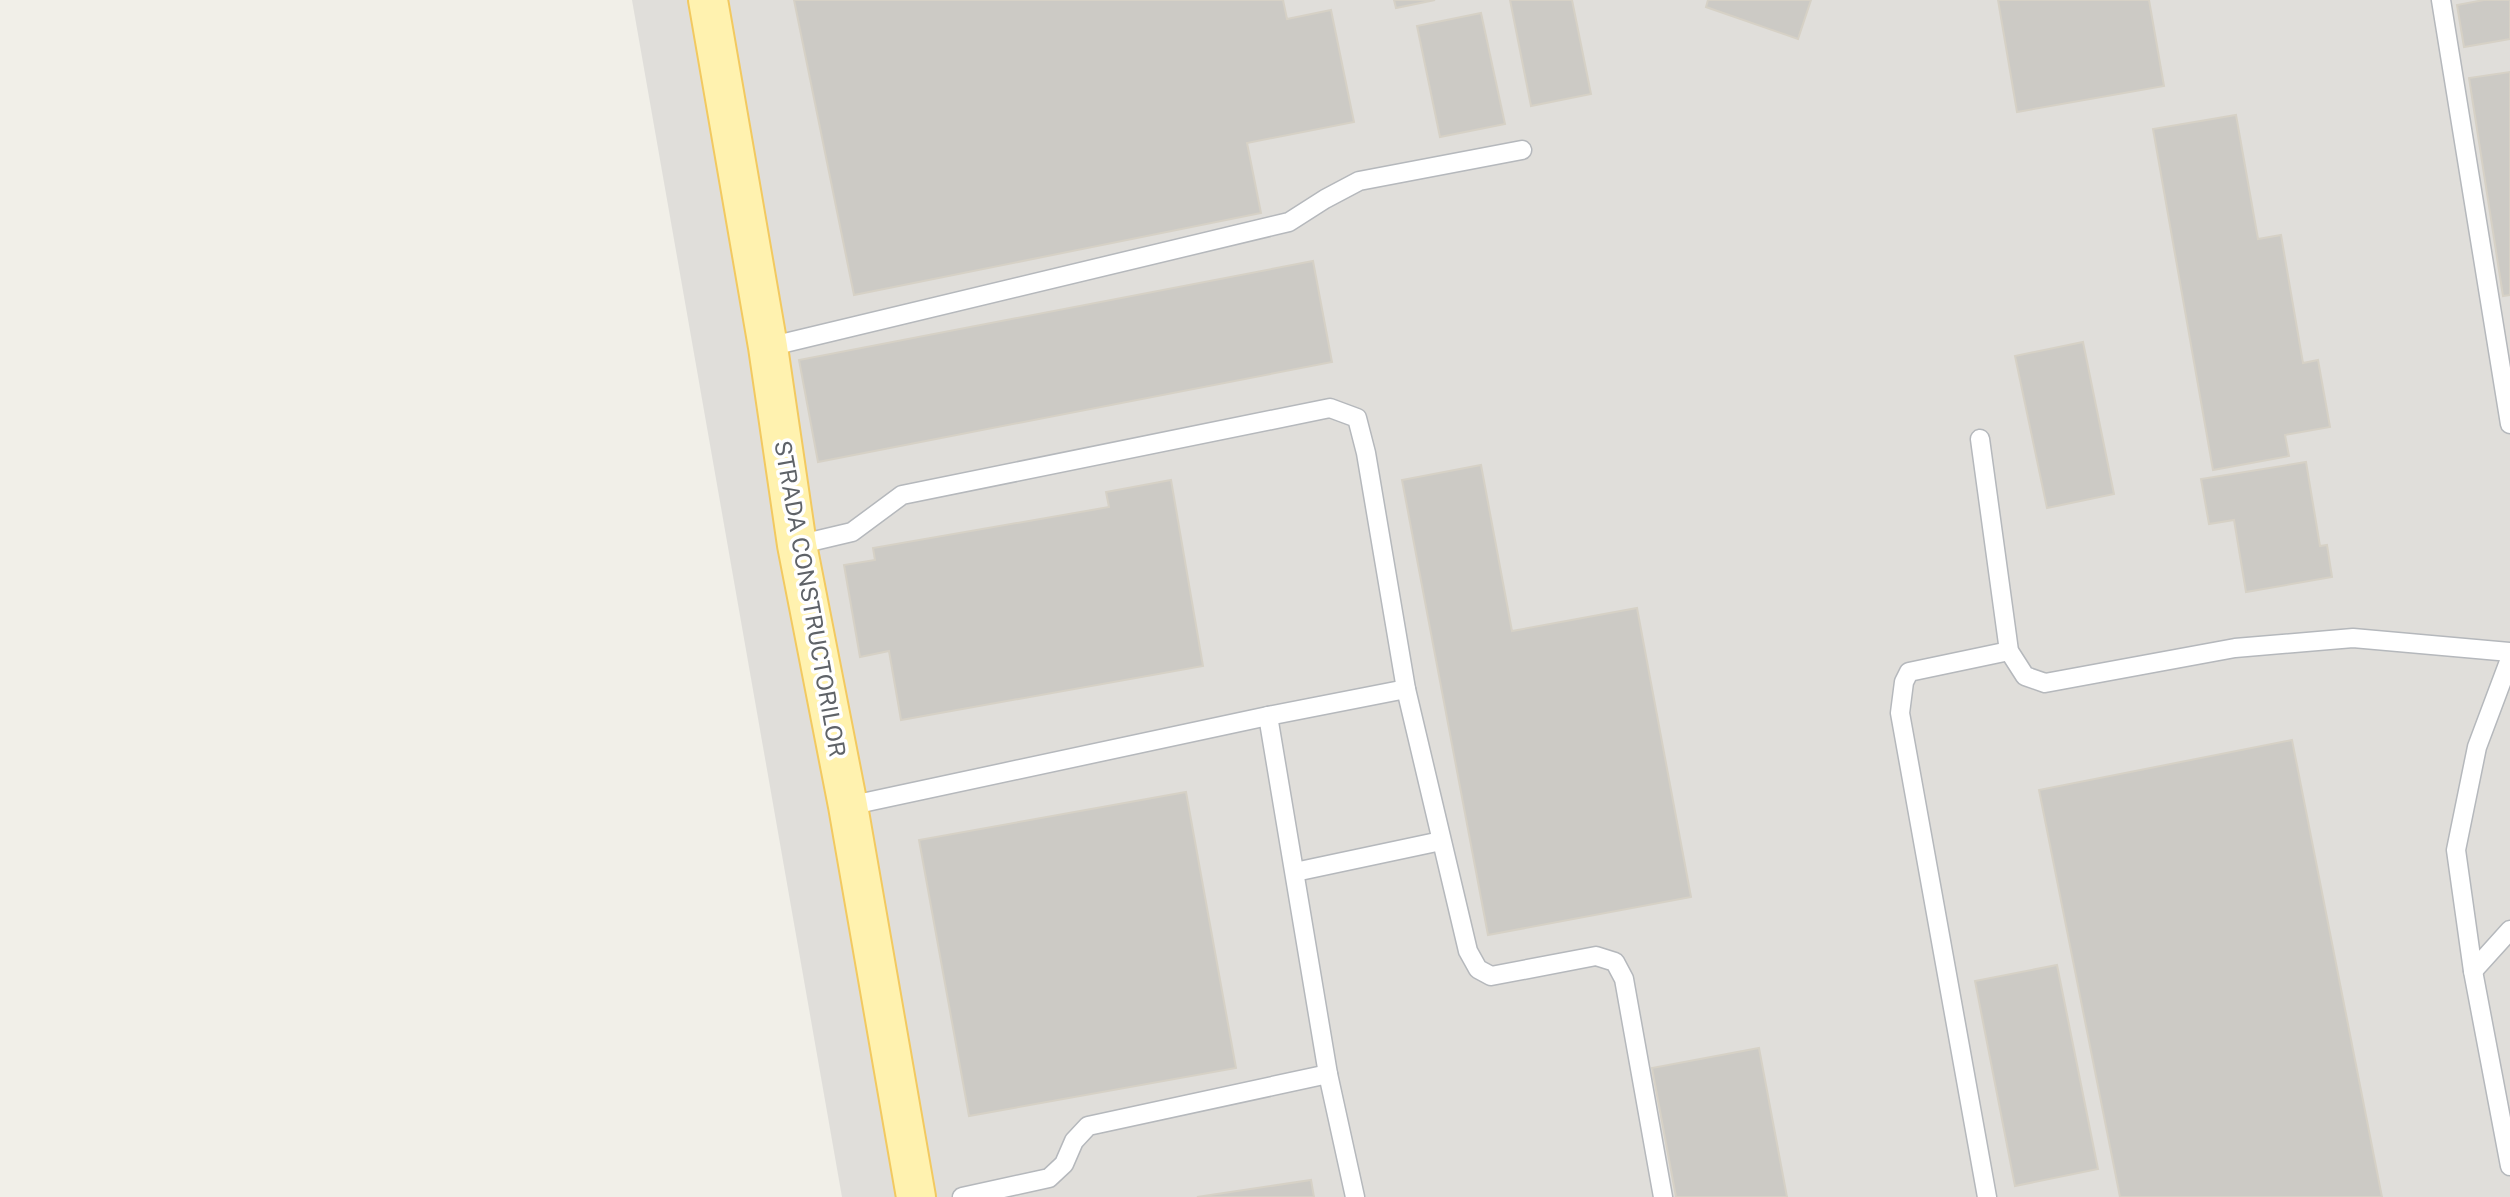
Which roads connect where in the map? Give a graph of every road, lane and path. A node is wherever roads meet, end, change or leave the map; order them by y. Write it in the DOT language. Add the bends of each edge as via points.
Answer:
graph roads {
  1 [pos="708,0"];
  2 [pos="2441,0"];
  3 [pos="1522,150"];
  4 [pos="768,347"];
  5 [pos="2506,379"];
  6 [pos="2510,424"];
  7 [pos="1980,439"];
  8 [pos="797,545"];
  9 [pos="2009,651"];
  10 [pos="2510,652"];
  11 [pos="2510,659"];
  12 [pos="1406,689"];
  13 [pos="1268,716"];
  14 [pos="848,806"];
  15 [pos="1441,841"];
  16 [pos="1295,872"];
  17 [pos="2510,930"];
  18 [pos="2473,971"];
  19 [pos="1328,1074"];
  20 [pos="2510,1166"];
  21 [pos="916,1197"];
  22 [pos="962,1197"];
  23 [pos="1355,1197"];
  24 [pos="1663,1197"];
  25 [pos="1987,1197"];
  1 -- 4 [label="main road, STRADA CONSTRUCTORILOR"];
  2 -- 5 [label="lane"];
  3 -- 4 [label="lane" via="1359,181 1289,222"];
  4 -- 8 [label="main road, STRADA CONSTRUCTORILOR"];
  5 -- 6 [label="lane"];
  7 -- 9 [label="lane"];
  8 -- 12 [label="lane" via="852,532 902,495 1330,408 1357,418"];
  8 -- 14 [label="main road, STRADA CONSTRUCTORILOR"];
  9 -- 10 [label="lane" via="2025,676 2045,683 2235,648 2353,638"];
  9 -- 25 [label="lane" via="1909,672 1900,713"];
  11 -- 18 [label="lane" via="2477,747 2456,850"];
  12 -- 13 [label="lane"];
  12 -- 15 [label="lane"];
  13 -- 14 [label="lane"];
  13 -- 16 [label="lane"];
  14 -- 21 [label="main road, STRADA CONSTRUCTORILOR"];
  15 -- 16 [label="lane"];
  15 -- 24 [label="lane" via="1468,951 1478,969 1491,976 1596,956 1615,962 1625,979"];
  16 -- 19 [label="lane"];
  17 -- 18 [label="lane"];
  18 -- 20 [label="lane"];
  19 -- 22 [label="lane" via="1088,1126 1074,1141 1064,1164 1049,1178"];
  19 -- 23 [label="lane"];
}
